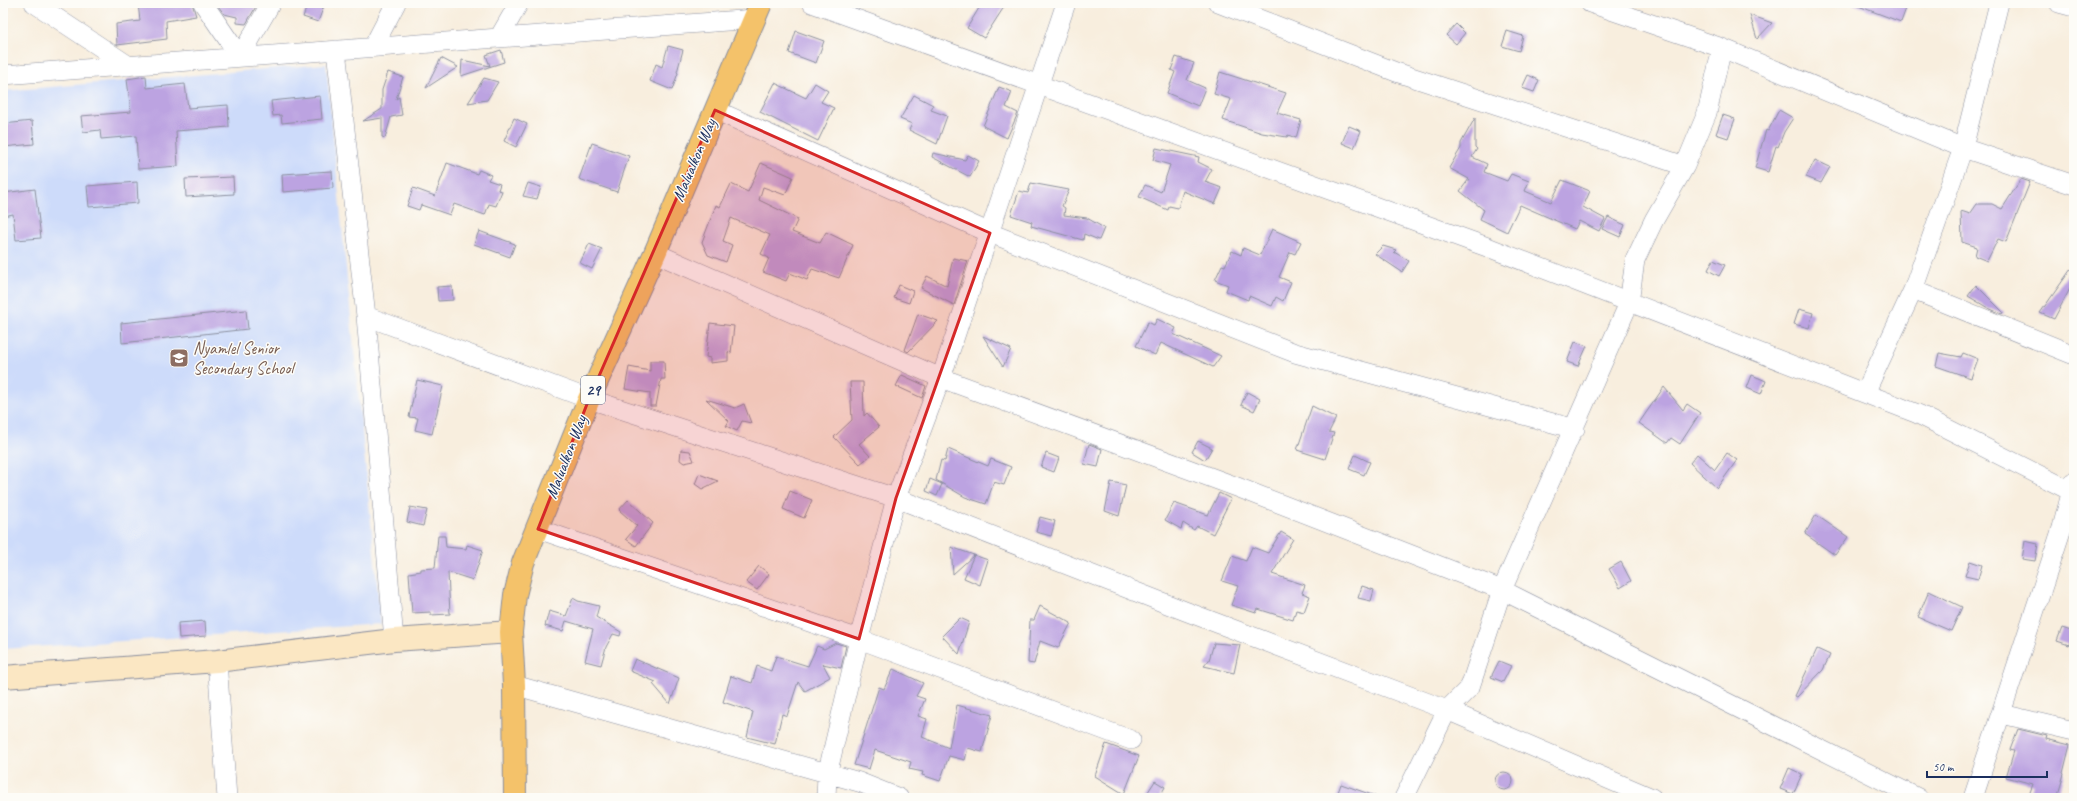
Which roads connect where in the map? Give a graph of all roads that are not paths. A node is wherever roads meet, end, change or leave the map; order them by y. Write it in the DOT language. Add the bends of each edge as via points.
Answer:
graph roads {
  1 [pos="34,3"];
  2 [pos="203,3"];
  3 [pos="271,3"];
  4 [pos="396,3"];
  5 [pos="519,3"];
  6 [pos="812,3"];
  7 [pos="1066,3"];
  8 [pos="1218,3"];
  9 [pos="1590,3"];
  10 [pos="1999,3"];
  11 [pos="2059,3"];
  12 [pos="2074,7"];
  13 [pos="757,11"];
  14 [pos="500,36"];
  15 [pos="373,47"];
  16 [pos="1722,48"];
  17 [pos="336,50"];
  18 [pos="240,57"];
  19 [pos="129,66"];
  20 [pos="3,75"];
  21 [pos="1039,85"];
  22 [pos="715,110"];
  23 [pos="1963,148"];
  24 [pos="1685,166"];
  25 [pos="2074,185"];
  26 [pos="990,232"];
  27 [pos="655,252"];
  28 [pos="1913,290"];
  29 [pos="1629,303"];
  30 [pos="366,316"];
  31 [pos="2074,355"];
  32 [pos="941,378"];
  33 [pos="1865,393"];
  34 [pos="589,399"];
  35 [pos="1574,429"];
  36 [pos="2072,487"];
  37 [pos="896,498"];
  38 [pos="538,529"];
  39 [pos="2068,530"];
  40 [pos="1502,590"];
  41 [pos="511,632"];
  42 [pos="859,639"];
  43 [pos="394,640"];
  44 [pos="217,661"];
  45 [pos="3,677"];
  46 [pos="514,685"];
  47 [pos="1447,710"];
  48 [pos="2002,714"];
  49 [pos="2074,731"];
  50 [pos="1130,740"];
  51 [pos="827,775"];
  52 [pos="227,798"];
  53 [pos="515,798"];
  54 [pos="826,798"];
  55 [pos="899,798"];
  56 [pos="1404,798"];
  57 [pos="1652,798"];
  58 [pos="1918,798"];
  59 [pos="1973,798"];
  1 -- 19 [label="street"];
  2 -- 18 [label="street"];
  3 -- 18 [label="street"];
  4 -- 15 [label="street"];
  5 -- 14 [label="street"];
  6 -- 21 [label="street"];
  7 -- 21 [label="street"];
  8 -- 24 [label="street" via="1396,72"];
  9 -- 16 [label="street"];
  10 -- 23 [label="street"];
  11 -- 12 [label="street"];
  13 -- 14 [label="street"];
  13 -- 22 [label="main road, Malualkon Way / 29"];
  14 -- 15 [label="street"];
  15 -- 17 [label="street"];
  16 -- 23 [label="street"];
  16 -- 24 [label="street" via="1707,113"];
  17 -- 18 [label="street"];
  17 -- 30 [label="street"];
  18 -- 19 [label="street"];
  19 -- 20 [label="street"];
  21 -- 26 [label="street"];
  21 -- 29 [label="street" via="1490,248"];
  22 -- 26 [label="street"];
  22 -- 27 [label="main road, Malualkon Way / 29"];
  23 -- 25 [label="street"];
  23 -- 28 [label="street"];
  24 -- 29 [label="street" via="1654,220 1635,260"];
  26 -- 32 [label="street"];
  26 -- 35 [label="street" via="1295,353"];
  27 -- 32 [label="street"];
  27 -- 34 [label="main road, Malualkon Way / 29"];
  28 -- 31 [label="street"];
  28 -- 33 [label="street"];
  29 -- 33 [label="street"];
  29 -- 35 [label="street"];
  30 -- 34 [label="street"];
  30 -- 43 [label="street"];
  32 -- 37 [label="street"];
  32 -- 40 [label="street" via="1230,484"];
  33 -- 36 [label="street" via="1918,414"];
  34 -- 37 [label="street"];
  34 -- 38 [label="main road, Malualkon Way / 29"];
  35 -- 40 [label="street"];
  36 -- 39 [label="street"];
  37 -- 42 [label="street"];
  37 -- 47 [label="street"];
  38 -- 41 [label="main road, Malualkon Way / 29" via="523,564 515,595"];
  38 -- 42 [label="street"];
  39 -- 48 [label="street"];
  40 -- 47 [label="street" via="1470,687"];
  40 -- 58 [label="street"];
  41 -- 43 [label="main road"];
  41 -- 46 [label="main road, Malualkon Way / 29"];
  42 -- 50 [label="street"];
  42 -- 51 [label="street"];
  43 -- 44 [label="main road"];
  44 -- 45 [label="main road"];
  44 -- 52 [label="street"];
  46 -- 51 [label="street"];
  46 -- 53 [label="main road, Malualkon Way / 29"];
  47 -- 56 [label="street"];
  47 -- 57 [label="street"];
  48 -- 49 [label="street"];
  48 -- 59 [label="street"];
  51 -- 54 [label="street"];
  51 -- 55 [label="street" via="859,782"];
}
